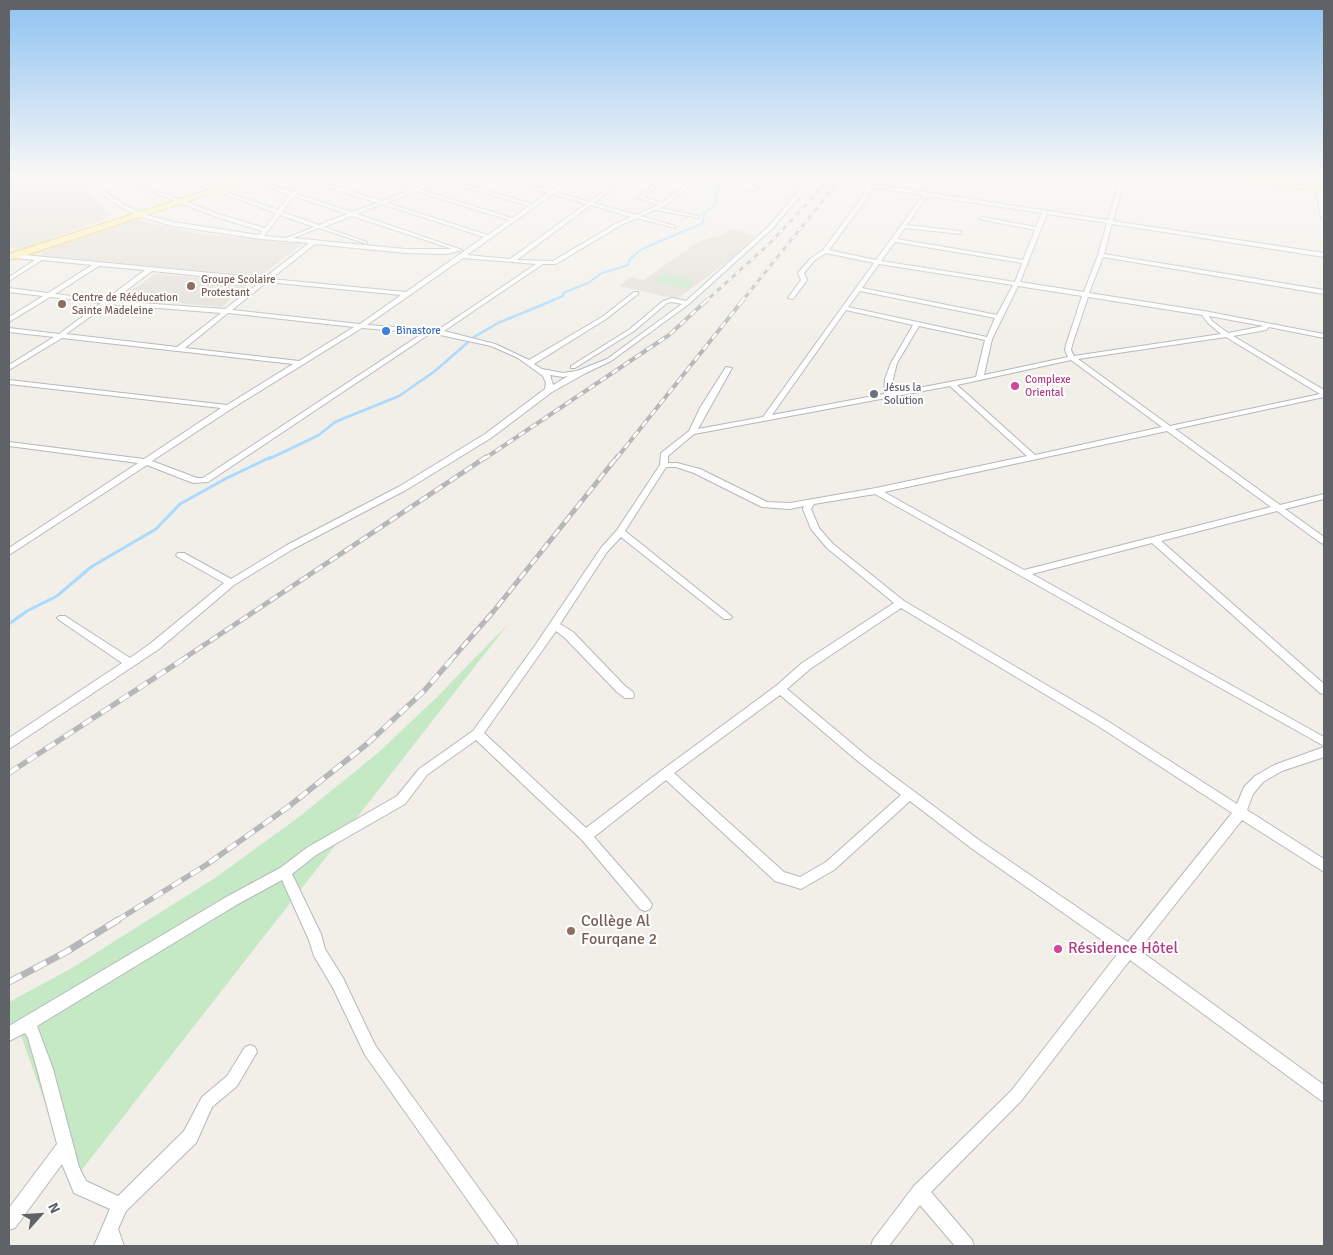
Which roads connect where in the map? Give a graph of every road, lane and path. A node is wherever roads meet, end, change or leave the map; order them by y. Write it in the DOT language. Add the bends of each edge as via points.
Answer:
graph roads {
  1 [pos="74,237"];
  2 [pos="259,237"];
  3 [pos="262,237"];
  4 [pos="292,237"];
  5 [pos="346,237"];
  6 [pos="415,237"];
  7 [pos="489,237"];
  8 [pos="545,237"];
  9 [pos="596,237"];
  10 [pos="760,237"];
  11 [pos="836,237"];
  12 [pos="895,237"];
  13 [pos="1035,237"];
  14 [pos="1106,237"];
  15 [pos="1204,237"];
  16 [pos="286,239"];
  17 [pos="893,240"];
  18 [pos="314,242"];
  19 [pos="382,249"];
  20 [pos="825,251"];
  21 [pos="463,253"];
  22 [pos="1102,255"];
  23 [pos="1324,255"];
  24 [pos="10,257"];
  25 [pos="40,260"];
  26 [pos="511,261"];
  27 [pos="878,262"];
  28 [pos="1026,262"];
  29 [pos="541,263"];
  30 [pos="98,264"];
  31 [pos="151,269"];
  32 [pos="9,279"];
  33 [pos="265,280"];
  34 [pos="1017,283"];
  35 [pos="858,289"];
  36 [pos="9,290"];
  37 [pos="1324,292"];
  38 [pos="50,294"];
  39 [pos="408,294"];
  40 [pos="636,294"];
  41 [pos="1086,294"];
  42 [pos="791,298"];
  43 [pos="106,302"];
  44 [pos="687,303"];
  45 [pos="844,308"];
  46 [pos="226,311"];
  47 [pos="1204,313"];
  48 [pos="999,317"];
  49 [pos="9,320"];
  50 [pos="917,324"];
  51 [pos="361,326"];
  52 [pos="1273,327"];
  53 [pos="9,330"];
  54 [pos="430,331"];
  55 [pos="439,332"];
  56 [pos="1227,334"];
  57 [pos="60,336"];
  58 [pos="1324,336"];
  59 [pos="989,339"];
  60 [pos="179,349"];
  61 [pos="1072,358"];
  62 [pos="301,362"];
  63 [pos="530,363"];
  64 [pos="574,367"];
  65 [pos="9,368"];
  66 [pos="728,368"];
  67 [pos="541,371"];
  68 [pos="583,371"];
  69 [pos="979,378"];
  70 [pos="9,382"];
  71 [pos="952,384"];
  72 [pos="549,390"];
  73 [pos="1324,394"];
  74 [pos="888,396"];
  75 [pos="228,406"];
  76 [pos="765,419"];
  77 [pos="1168,427"];
  78 [pos="692,432"];
  79 [pos="9,444"];
  80 [pos="1032,456"];
  81 [pos="147,462"];
  82 [pos="664,466"];
  83 [pos="876,491"];
  84 [pos="1324,496"];
  85 [pos="810,504"];
  86 [pos="1278,507"];
  87 [pos="620,532"];
  88 [pos="1153,539"];
  89 [pos="1324,541"];
  90 [pos="9,552"];
  91 [pos="181,555"];
  92 [pos="1025,573"];
  93 [pos="231,583"];
  94 [pos="902,603"];
  95 [pos="727,617"];
  96 [pos="62,618"];
  97 [pos="555,626"];
  98 [pos="130,663"];
  99 [pos="780,689"];
  100 [pos="1324,690"];
  101 [pos="629,695"];
  102 [pos="477,734"];
  103 [pos="1324,742"];
  104 [pos="9,744"];
  105 [pos="1324,752"];
  106 [pos="666,773"];
  107 [pos="910,794"];
  108 [pos="1240,813"];
  109 [pos="586,836"];
  110 [pos="1324,866"];
  111 [pos="285,872"];
  112 [pos="645,905"];
  113 [pos="1129,951"];
  114 [pos="27,1023"];
  115 [pos="9,1034"];
  116 [pos="250,1052"];
  117 [pos="1324,1094"];
  118 [pos="65,1146"];
  119 [pos="920,1192"];
  120 [pos="120,1205"];
  121 [pos="9,1222"];
  122 [pos="110,1230"];
  123 [pos="102,1246"];
  124 [pos="116,1246"];
  125 [pos="510,1246"];
  126 [pos="879,1246"];
  127 [pos="966,1246"];
  1 -- 24 [label="main road"];
  2 -- 3 [label="street"];
  3 -- 16 [label="street"];
  4 -- 16 [label="street"];
  5 -- 19 [label="street"];
  6 -- 21 [label="street"];
  7 -- 21 [label="street"];
  8 -- 26 [label="street"];
  9 -- 29 [label="street" via="557,262"];
  10 -- 44 [label="street"];
  11 -- 20 [label="street"];
  12 -- 17 [label="street"];
  13 -- 28 [label="street"];
  14 -- 22 [label="street"];
  15 -- 23 [label="street"];
  16 -- 18 [label="street"];
  17 -- 27 [label="street"];
  17 -- 28 [label="street"];
  18 -- 19 [label="street"];
  18 -- 33 [label="street"];
  19 -- 21 [label="street"];
  20 -- 27 [label="street"];
  20 -- 42 [label="street" via="801,273 804,280"];
  21 -- 26 [label="street"];
  21 -- 39 [label="street"];
  22 -- 37 [label="street"];
  22 -- 41 [label="street"];
  24 -- 25 [label="street"];
  25 -- 30 [label="street"];
  25 -- 32 [label="street"];
  26 -- 29 [label="street"];
  27 -- 34 [label="street"];
  27 -- 35 [label="street"];
  28 -- 34 [label="street"];
  29 -- 55 [label="street"];
  30 -- 31 [label="street"];
  30 -- 38 [label="street"];
  31 -- 33 [label="street"];
  31 -- 43 [label="street"];
  33 -- 39 [label="street"];
  33 -- 46 [label="street"];
  34 -- 41 [label="street"];
  34 -- 48 [label="street"];
  35 -- 45 [label="street"];
  35 -- 48 [label="street"];
  36 -- 38 [label="street"];
  38 -- 43 [label="street"];
  38 -- 49 [label="street"];
  39 -- 51 [label="street"];
  40 -- 63 [label="street" via="604,318"];
  41 -- 47 [label="street"];
  41 -- 61 [label="street" via="1068,350"];
  43 -- 46 [label="street"];
  43 -- 57 [label="street"];
  44 -- 64 [label="street" via="667,301 632,330"];
  44 -- 68 [label="street" via="609,360"];
  45 -- 50 [label="street"];
  45 -- 76 [label="street"];
  46 -- 51 [label="street"];
  46 -- 60 [label="street"];
  47 -- 52 [label="street"];
  47 -- 56 [label="street" via="1210,322"];
  48 -- 59 [label="street"];
  50 -- 59 [label="street"];
  50 -- 74 [label="street" via="894,363"];
  51 -- 54 [label="street"];
  51 -- 62 [label="street"];
  52 -- 56 [label="street"];
  52 -- 58 [label="street"];
  53 -- 57 [label="street"];
  54 -- 55 [label="street"];
  54 -- 81 [label="street" via="209,478 196,481"];
  55 -- 63 [label="street" via="506,350"];
  56 -- 61 [label="street"];
  56 -- 73 [label="street"];
  57 -- 60 [label="street"];
  57 -- 65 [label="street"];
  59 -- 69 [label="street"];
  60 -- 62 [label="street"];
  61 -- 69 [label="street"];
  61 -- 77 [label="street"];
  62 -- 75 [label="street"];
  63 -- 67 [label="street"];
  66 -- 78 [label="street"];
  67 -- 68 [label="street" via="563,375"];
  67 -- 72 [label="street" via="550,383"];
  68 -- 72 [label="street"];
  69 -- 71 [label="street"];
  70 -- 75 [label="street"];
  71 -- 74 [label="street"];
  71 -- 80 [label="street"];
  72 -- 93 [label="street" via="488,436 434,469"];
  73 -- 77 [label="street"];
  74 -- 76 [label="street"];
  75 -- 81 [label="street"];
  76 -- 78 [label="street"];
  77 -- 80 [label="street"];
  77 -- 86 [label="street"];
  78 -- 82 [label="street" via="664,455"];
  79 -- 81 [label="street"];
  80 -- 83 [label="street"];
  81 -- 90 [label="street"];
  82 -- 85 [label="street" via="677,465 697,470 766,505"];
  82 -- 87 [label="street"];
  83 -- 85 [label="street"];
  83 -- 92 [label="street"];
  84 -- 86 [label="street"];
  85 -- 94 [label="street" via="807,509 815,529 830,546"];
  86 -- 88 [label="street"];
  86 -- 89 [label="street"];
  87 -- 95 [label="street"];
  87 -- 97 [label="street" via="604,550"];
  88 -- 92 [label="street"];
  88 -- 100 [label="street"];
  91 -- 93 [label="street"];
  92 -- 103 [label="street"];
  93 -- 98 [label="street"];
  94 -- 99 [label="street" via="806,666"];
  94 -- 108 [label="street" via="1102,723"];
  96 -- 98 [label="street"];
  97 -- 101 [label="street"];
  97 -- 102 [label="street"];
  98 -- 104 [label="street"];
  99 -- 106 [label="street"];
  99 -- 107 [label="street"];
  102 -- 109 [label="street"];
  102 -- 111 [label="street" via="423,772 401,800 312,851"];
  105 -- 108 [label="street" via="1278,768 1259,779 1248,791"];
  106 -- 107 [label="street" via="780,877 801,883 830,866"];
  106 -- 109 [label="street"];
  107 -- 113 [label="street" via="975,844"];
  108 -- 110 [label="street"];
  108 -- 113 [label="street"];
  109 -- 112 [label="street"];
  111 -- 114 [label="street"];
  111 -- 125 [label="street" via="319,951 370,1050"];
  113 -- 117 [label="street"];
  113 -- 119 [label="street" via="1016,1096"];
  114 -- 115 [label="street"];
  114 -- 118 [label="street" via="45,1069"];
  116 -- 120 [label="street" via="232,1081 207,1102 190,1137"];
  118 -- 120 [label="street" via="80,1187"];
  118 -- 121 [label="street"];
  119 -- 126 [label="street"];
  119 -- 127 [label="street"];
  120 -- 122 [label="street"];
  122 -- 123 [label="street"];
  122 -- 124 [label="street"];
}
